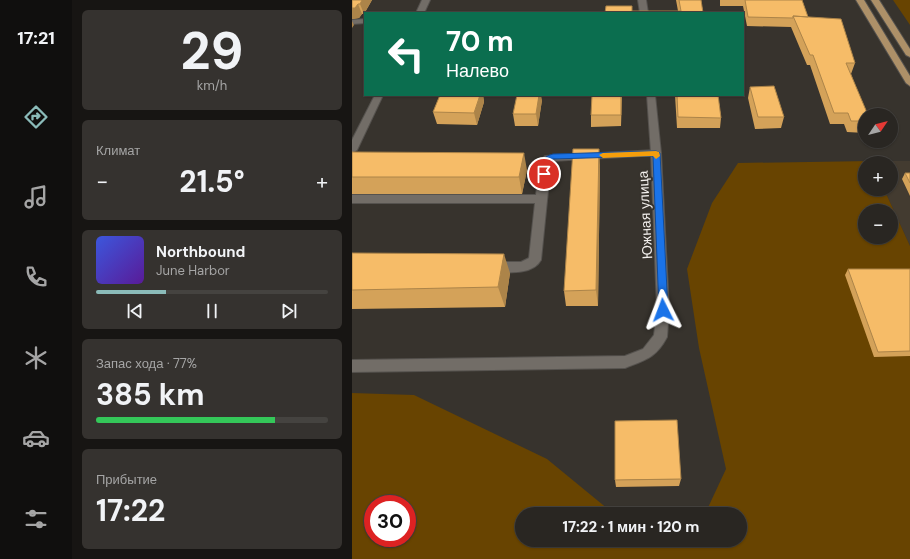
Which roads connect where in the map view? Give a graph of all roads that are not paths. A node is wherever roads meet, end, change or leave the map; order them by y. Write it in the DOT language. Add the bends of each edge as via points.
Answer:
graph roads {
  1 [pos="426,0"];
  2 [pos="642,0"];
  3 [pos="860,0"];
  4 [pos="875,0"];
  5 [pos="420,12"];
  6 [pos="644,12"];
  7 [pos="364,21"];
  8 [pos="352,22"];
  9 [pos="910,55"];
  10 [pos="910,83"];
  11 [pos="379,96"];
  12 [pos="651,96"];
  13 [pos="352,150"];
  14 [pos="656,153"];
  15 [pos="352,199"];
  16 [pos="542,199"];
  17 [pos="478,266"];
  18 [pos="352,366"];
  1 -- 5 [label="street"];
  2 -- 6 [label="street"];
  3 -- 10 [label="main road"];
  4 -- 9 [label="main road"];
  7 -- 8 [label="street"];
  11 -- 13 [label="street"];
  12 -- 14 [label="street, Южная улица"];
  14 -- 16 [label="street" via="548,158 545,161"];
  14 -- 18 [label="street, Южная улица" via="663,310 660,337 648,353 625,362"];
  15 -- 16 [label="street"];
  16 -- 17 [label="street" via="535,260 531,265"];
}
